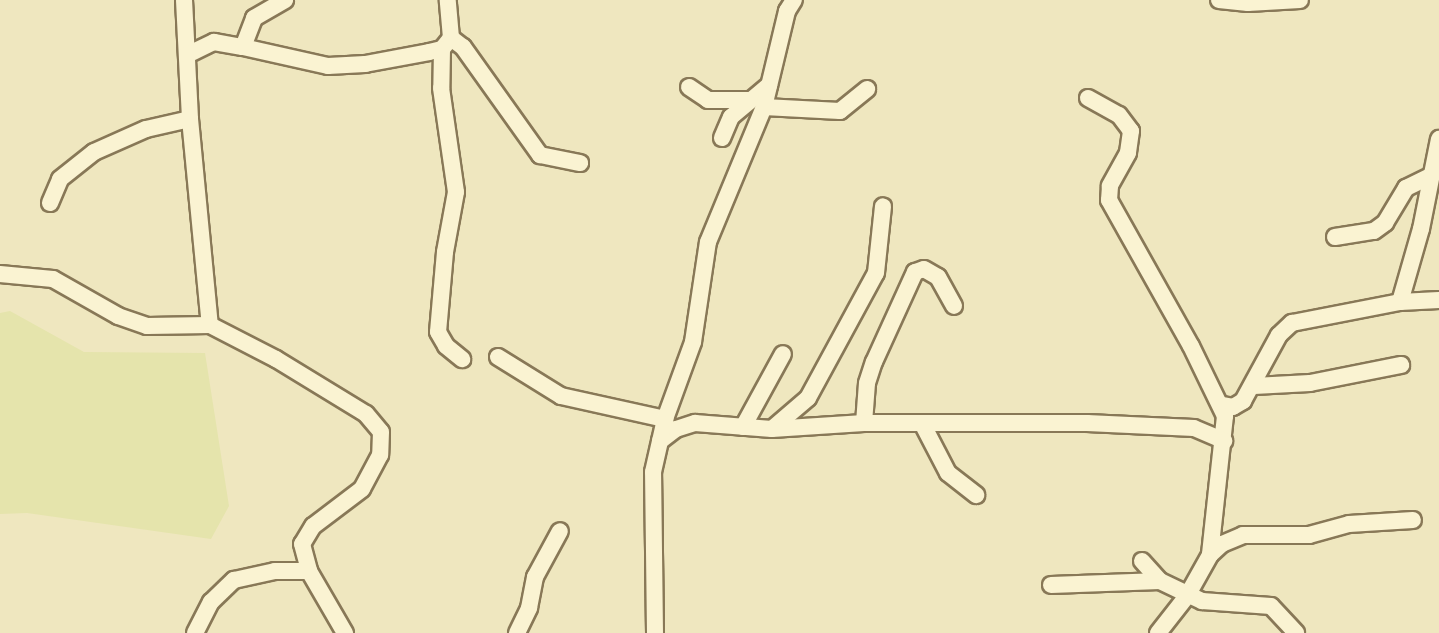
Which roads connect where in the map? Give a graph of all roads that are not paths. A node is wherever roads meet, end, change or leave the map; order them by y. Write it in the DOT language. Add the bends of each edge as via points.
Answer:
graph roads {
  1 [pos="184,0"];
  2 [pos="285,0"];
  3 [pos="448,0"];
  4 [pos="794,0"];
  5 [pos="1219,0"];
  6 [pos="1300,0"];
  7 [pos="447,44"];
  8 [pos="243,48"];
  9 [pos="188,55"];
  10 [pos="770,85"];
  11 [pos="689,87"];
  12 [pos="867,88"];
  13 [pos="1088,99"];
  14 [pos="748,100"];
  15 [pos="764,107"];
  16 [pos="190,119"];
  17 [pos="722,138"];
  18 [pos="1439,139"];
  19 [pos="580,163"];
  20 [pos="1429,177"];
  21 [pos="50,203"];
  22 [pos="883,206"];
  23 [pos="1335,237"];
  24 [pos="0,274"];
  25 [pos="1439,300"];
  26 [pos="1400,302"];
  27 [pos="954,306"];
  28 [pos="210,325"];
  29 [pos="783,354"];
  30 [pos="498,357"];
  31 [pos="462,359"];
  32 [pos="1401,365"];
  33 [pos="1254,386"];
  34 [pos="1222,405"];
  35 [pos="665,419"];
  36 [pos="864,423"];
  37 [pos="923,424"];
  38 [pos="743,427"];
  39 [pos="772,429"];
  40 [pos="660,441"];
  41 [pos="1224,441"];
  42 [pos="976,495"];
  43 [pos="1413,520"];
  44 [pos="560,531"];
  45 [pos="1210,555"];
  46 [pos="1142,561"];
  47 [pos="309,571"];
  48 [pos="1161,581"];
  49 [pos="1051,585"];
  50 [pos="1187,596"];
  51 [pos="195,633"];
  52 [pos="345,633"];
  53 [pos="517,633"];
  54 [pos="655,633"];
  55 [pos="1158,633"];
  56 [pos="1296,633"];
  1 -- 9 [label="street"];
  2 -- 8 [label="street" via="254,18"];
  3 -- 7 [label="street"];
  4 -- 10 [label="street" via="785,20"];
  5 -- 6 [label="street"];
  7 -- 8 [label="street" via="365,64 328,66"];
  7 -- 19 [label="street" via="463,47 540,155"];
  7 -- 31 [label="street" via="443,106 456,192 445,252 438,332 446,346"];
  8 -- 9 [label="street" via="214,42"];
  9 -- 16 [label="street"];
  10 -- 14 [label="street"];
  10 -- 15 [label="street"];
  11 -- 14 [label="street" via="708,100"];
  12 -- 15 [label="street" via="840,111"];
  13 -- 34 [label="street" via="1119,115 1131,130 1128,153 1110,186 1109,200"];
  14 -- 17 [label="street" via="731,117"];
  15 -- 35 [label="street" via="708,242 693,342"];
  16 -- 21 [label="street" via="146,129 94,152 60,180"];
  16 -- 28 [label="street"];
  18 -- 20 [label="street"];
  20 -- 23 [label="street" via="1406,188 1385,223 1374,231"];
  20 -- 26 [label="street" via="1421,230"];
  22 -- 39 [label="street" via="874,277 808,398"];
  24 -- 28 [label="street" via="52,279 118,316 147,326"];
  25 -- 26 [label="street"];
  26 -- 33 [label="street" via="1293,323 1279,335"];
  27 -- 36 [label="street" via="938,277 924,269 915,272 874,362 865,393"];
  28 -- 47 [label="street" via="276,359 366,414 381,432 380,455 362,489 304,536 304,559"];
  29 -- 38 [label="street"];
  30 -- 35 [label="street" via="561,396"];
  32 -- 33 [label="street" via="1310,382"];
  33 -- 34 [label="street" via="1238,405"];
  34 -- 41 [label="street"];
  35 -- 40 [label="street"];
  36 -- 37 [label="street"];
  36 -- 39 [label="street"];
  37 -- 41 [label="street" via="1087,423 1194,428"];
  37 -- 42 [label="street" via="948,473"];
  38 -- 39 [label="street"];
  38 -- 40 [label="street" via="695,423 676,429"];
  40 -- 54 [label="street" via="652,483 657,570"];
  41 -- 45 [label="street"];
  43 -- 45 [label="street" via="1348,524 1309,535 1243,535 1222,544"];
  44 -- 53 [label="street" via="535,577 529,608"];
  45 -- 50 [label="street"];
  46 -- 48 [label="street"];
  47 -- 51 [label="street" via="275,571 234,580 211,602"];
  47 -- 52 [label="street"];
  48 -- 49 [label="street"];
  48 -- 50 [label="street"];
  50 -- 55 [label="street"];
  50 -- 56 [label="street" via="1202,602 1271,606"];
}
